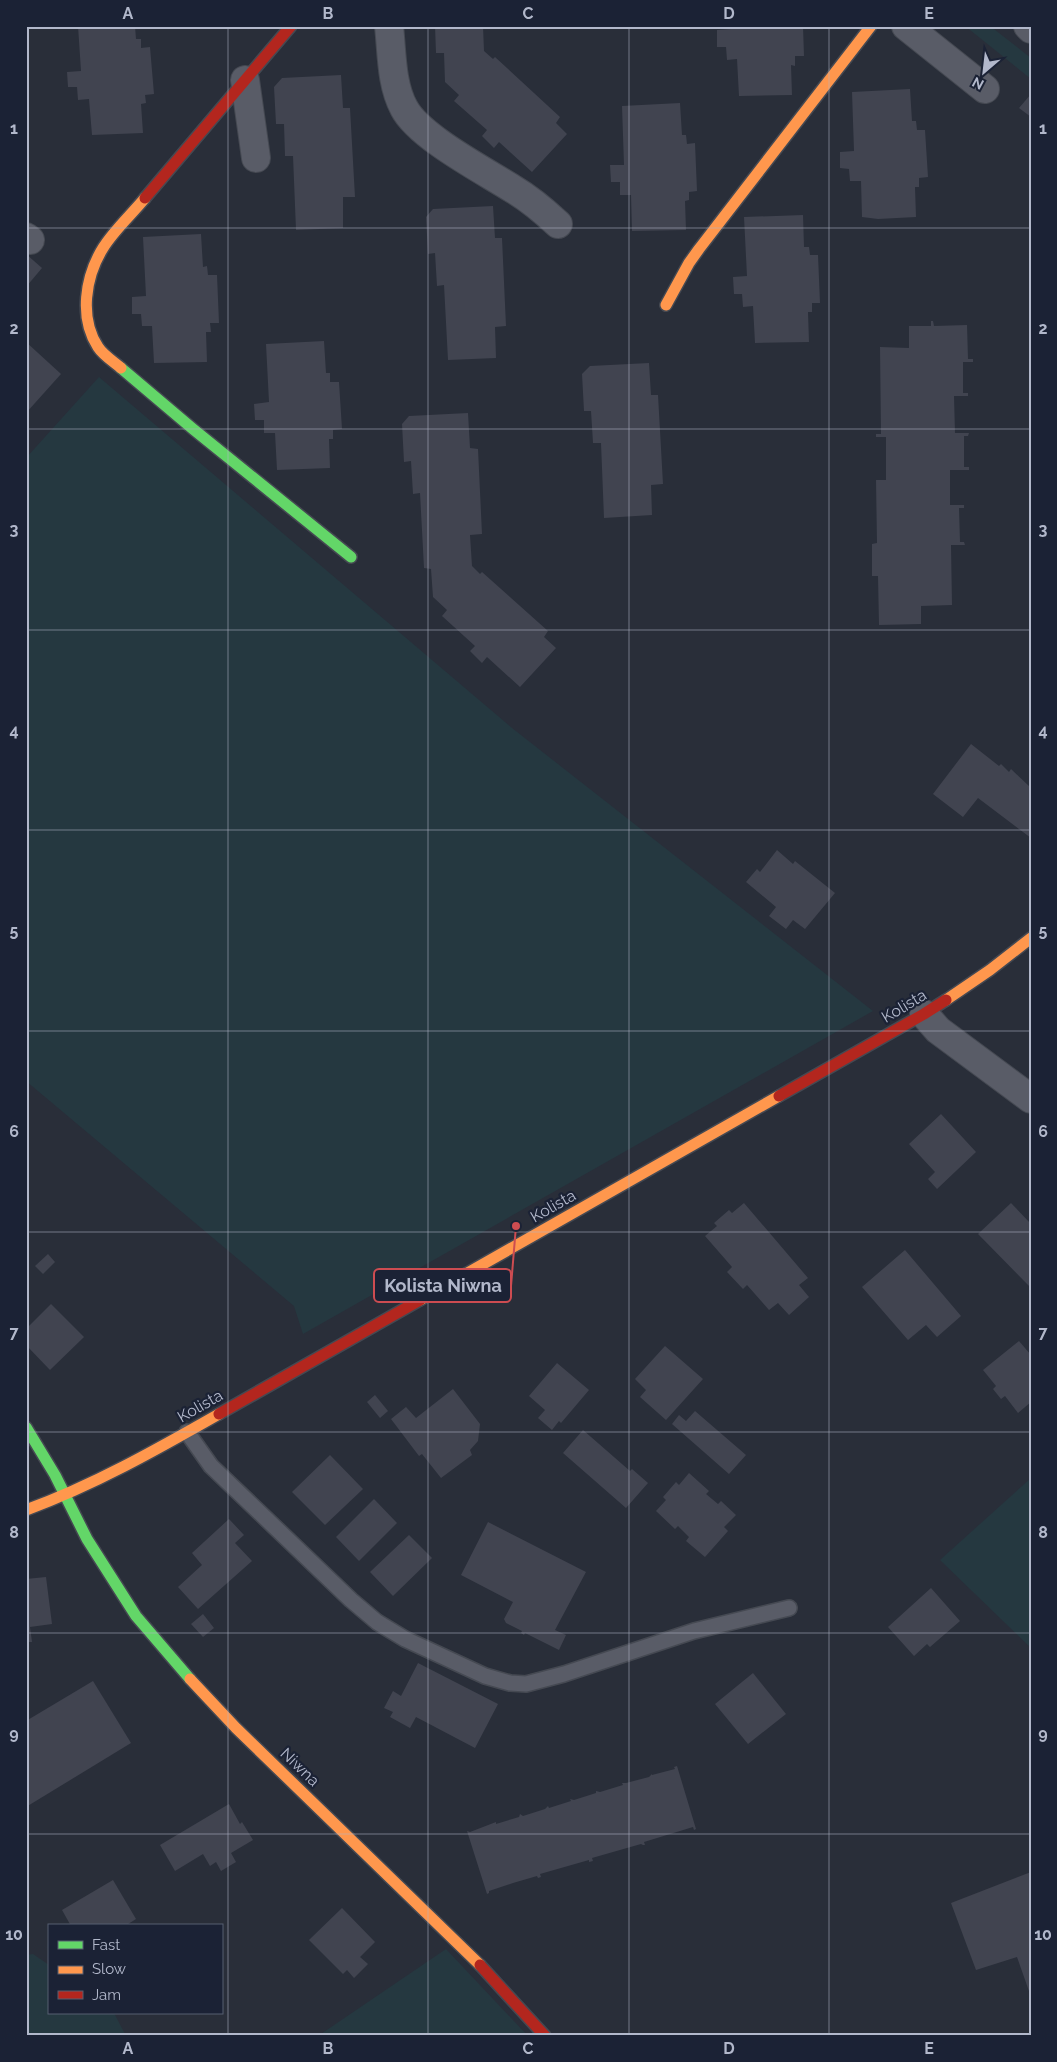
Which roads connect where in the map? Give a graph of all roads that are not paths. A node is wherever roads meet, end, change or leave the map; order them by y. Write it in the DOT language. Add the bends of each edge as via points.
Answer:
graph roads {
  1 [pos="291,26"];
  2 [pos="389,26"];
  3 [pos="871,26"];
  4 [pos="906,26"];
  5 [pos="1028,26"];
  6 [pos="1031,29"];
  7 [pos="246,80"];
  8 [pos="985,89"];
  9 [pos="256,158"];
  10 [pos="558,224"];
  11 [pos="666,305"];
  12 [pos="351,557"];
  13 [pos="1031,938"];
  14 [pos="924,1014"];
  15 [pos="1031,1098"];
  16 [pos="26,1427"];
  17 [pos="187,1432"];
  18 [pos="66,1495"];
  19 [pos="26,1510"];
  20 [pos="789,1608"];
  21 [pos="545,2036"];
  1 -- 7 [label="street"];
  2 -- 10 [label="street" via="397,91 404,110 430,135 482,172 535,203"];
  3 -- 11 [label="street" via="694,256"];
  4 -- 8 [label="street"];
  5 -- 6 [label="street"];
  7 -- 9 [label="street"];
  7 -- 12 [label="street" via="103,248 88,280 87,323 99,348"];
  13 -- 14 [label="street, Kolista"];
  14 -- 15 [label="street" via="938,1030"];
  14 -- 17 [label="street, Kolista"];
  16 -- 18 [label="street, Niwna"];
  17 -- 18 [label="street, Kolista"];
  17 -- 20 [label="lane" via="211,1466 376,1622 485,1676 526,1684 694,1631"];
  18 -- 19 [label="street, Kolista"];
  18 -- 21 [label="street, Niwna" via="87,1539 136,1616 175,1663 236,1728 487,1972"];
}
